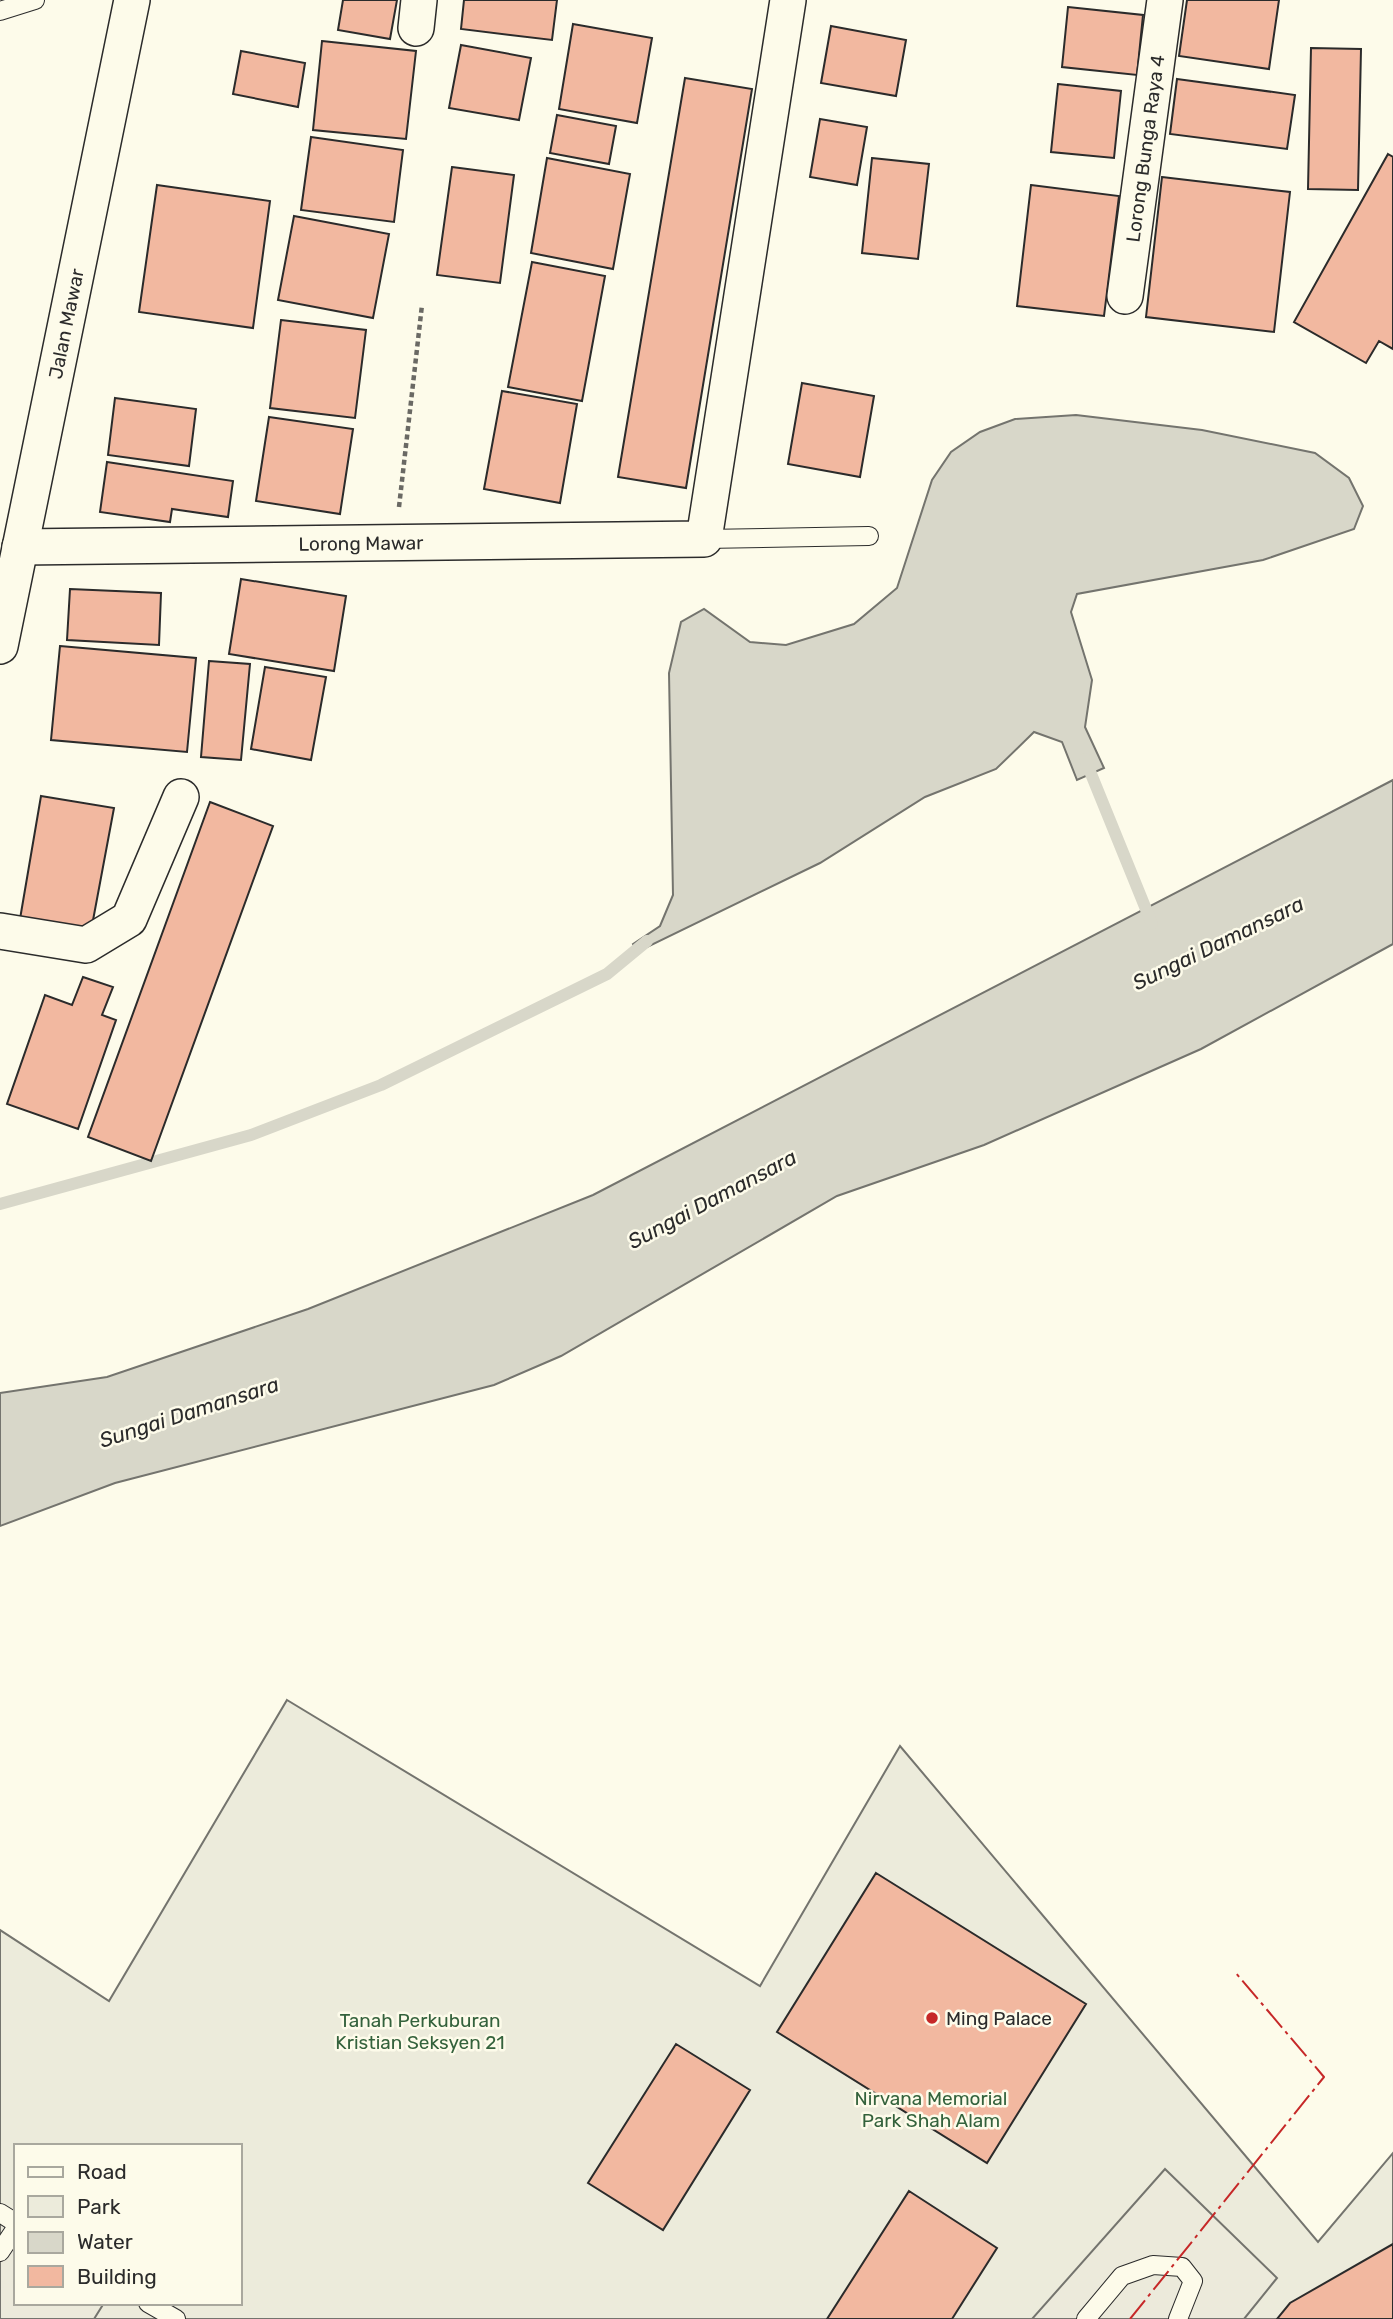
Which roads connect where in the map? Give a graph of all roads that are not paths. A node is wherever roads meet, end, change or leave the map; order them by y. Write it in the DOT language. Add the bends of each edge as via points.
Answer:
graph roads {
  1 [pos="35,0"];
  2 [pos="132,0"];
  3 [pos="788,0"];
  4 [pos="1165,0"];
  5 [pos="0,10"];
  6 [pos="1125,296"];
  7 [pos="870,536"];
  8 [pos="704,538"];
  9 [pos="20,547"];
  10 [pos="0,646"];
  11 [pos="181,797"];
  12 [pos="0,931"];
  13 [pos="14,2228"];
  14 [pos="0,2252"];
  15 [pos="152,2305"];
  16 [pos="176,2319"];
  17 [pos="1086,2319"];
  18 [pos="1178,2319"];
  1 -- 5 [label="lane"];
  2 -- 9 [label="street, Jalan Mawar"];
  3 -- 8 [label="street"];
  4 -- 6 [label="street, Lorong Bunga Raya 4"];
  7 -- 8 [label="lane"];
  8 -- 9 [label="street, Lorong Mawar"];
  9 -- 10 [label="street, Jalan Mawar"];
  11 -- 12 [label="street" via="129,919 86,945"];
  13 -- 14 [label="lane"];
  15 -- 16 [label="lane"];
  17 -- 18 [label="lane" via="1122,2276 1153,2266 1182,2267 1194,2281"];
}
